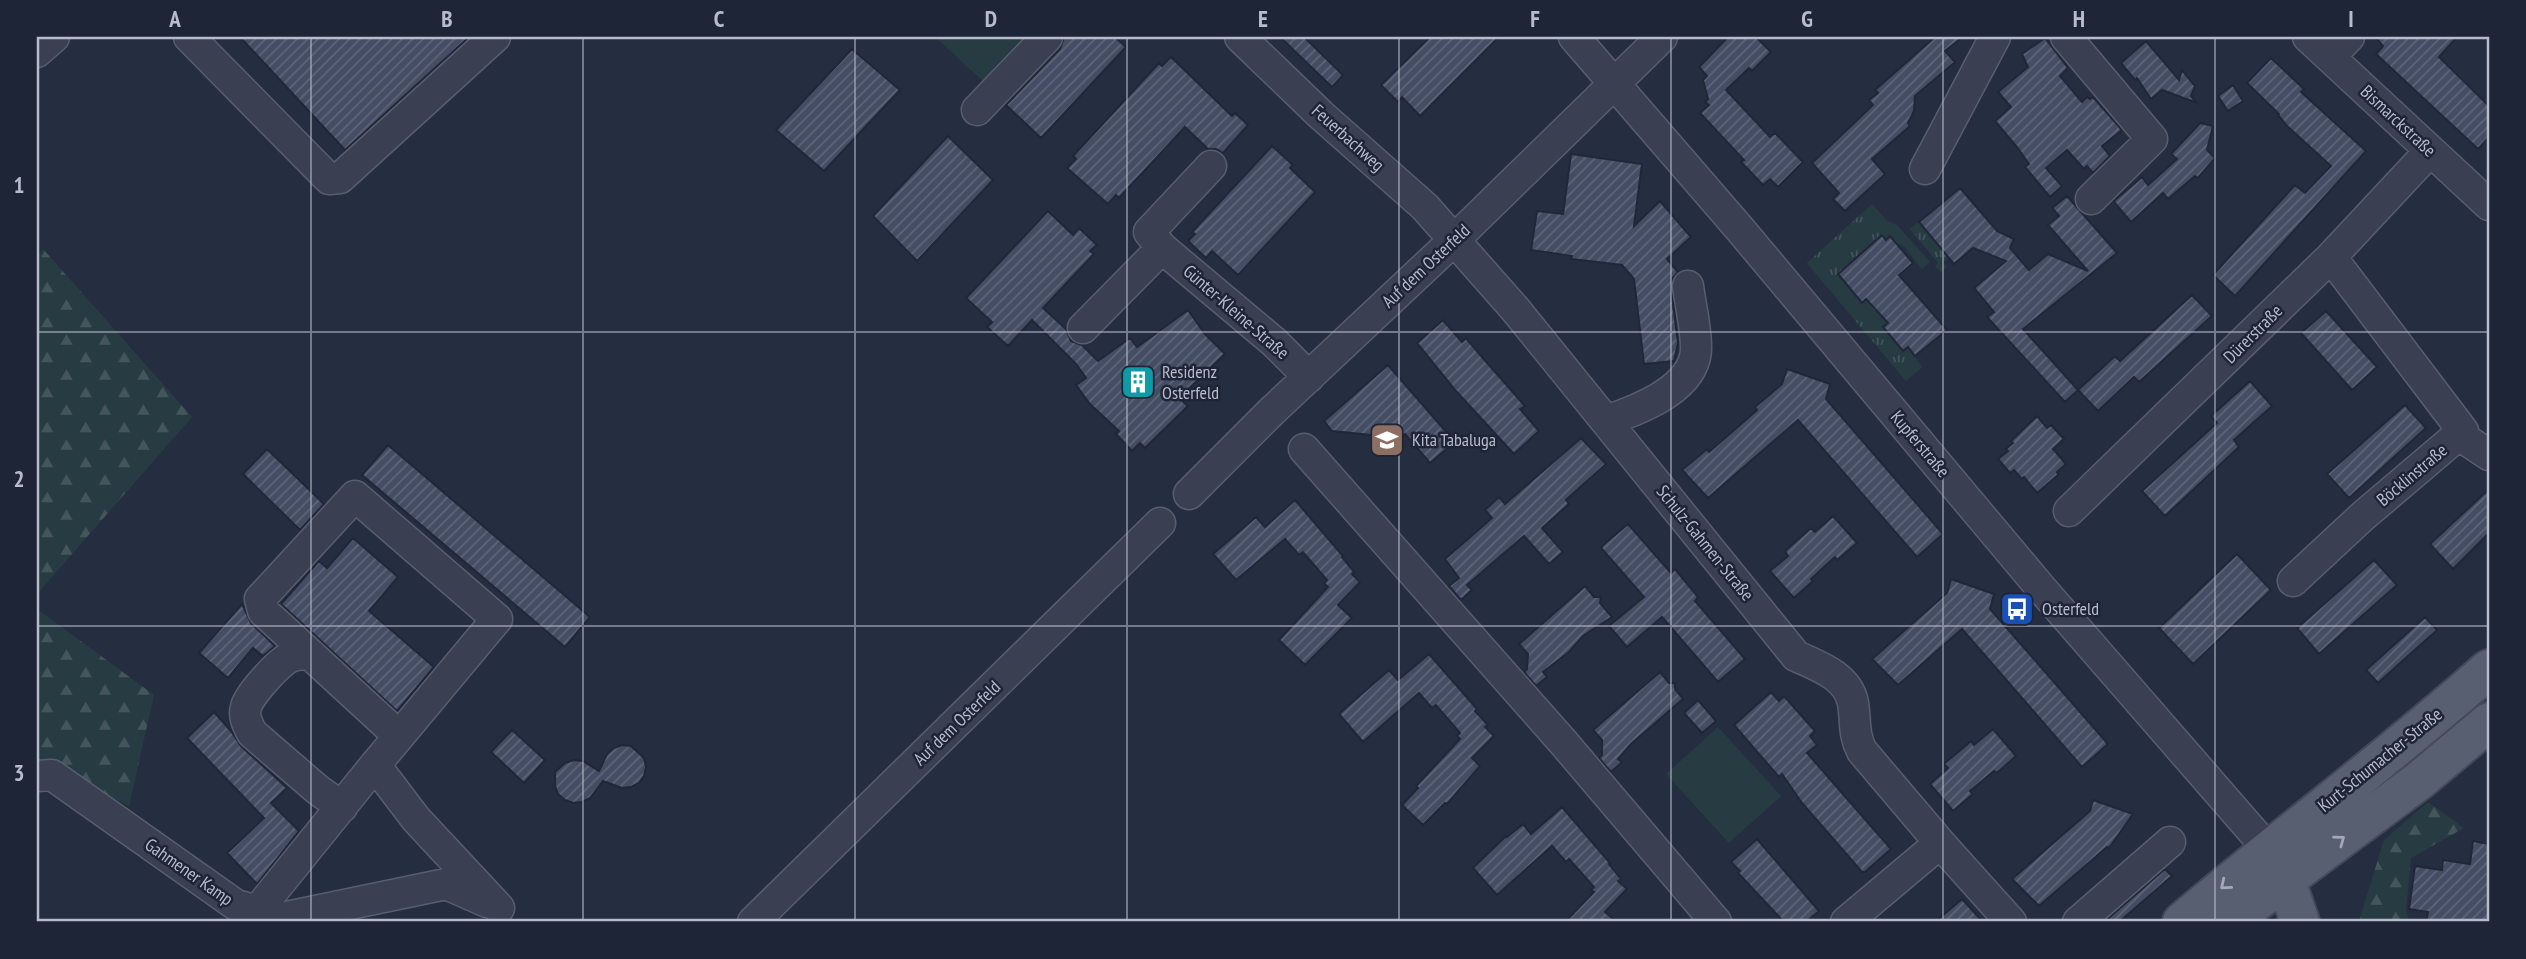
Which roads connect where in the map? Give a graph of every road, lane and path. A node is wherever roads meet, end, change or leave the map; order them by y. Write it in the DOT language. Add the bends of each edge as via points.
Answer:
graph roads {
  1 [pos="54,37"];
  2 [pos="189,37"];
  3 [pos="495,37"];
  4 [pos="1047,37"];
  5 [pos="1240,37"];
  6 [pos="1573,37"];
  7 [pos="1662,37"];
  8 [pos="1995,37"];
  9 [pos="2066,37"];
  10 [pos="2308,37"];
  11 [pos="2339,47"];
  12 [pos="37,52"];
  13 [pos="1613,83"];
  14 [pos="977,110"];
  15 [pos="2430,151"];
  16 [pos="1211,166"];
  17 [pos="1925,170"];
  18 [pos="2091,199"];
  19 [pos="2489,205"];
  20 [pos="1453,242"];
  21 [pos="1161,248"];
  22 [pos="2331,257"];
  23 [pos="1688,286"];
  24 [pos="1083,328"];
  25 [pos="1308,377"];
  26 [pos="1606,421"];
  27 [pos="2459,435"];
  28 [pos="1304,449"];
  29 [pos="2489,455"];
  30 [pos="1189,494"];
  31 [pos="2069,511"];
  32 [pos="1160,523"];
  33 [pos="2293,581"];
  34 [pos="311,656"];
  35 [pos="2489,669"];
  36 [pos="2489,722"];
  37 [pos="399,736"];
  38 [pos="376,765"];
  39 [pos="37,776"];
  40 [pos="342,807"];
  41 [pos="2170,842"];
  42 [pos="1940,843"];
  43 [pos="2268,849"];
  44 [pos="2286,881"];
  45 [pos="257,911"];
  46 [pos="507,915"];
  47 [pos="753,922"];
  48 [pos="1716,922"];
  49 [pos="1846,922"];
  50 [pos="2011,922"];
  51 [pos="2078,922"];
  52 [pos="2182,922"];
  53 [pos="2230,922"];
  54 [pos="2300,922"];
  1 -- 12 [label="street"];
  2 -- 3 [label="street" via="329,179 340,178"];
  4 -- 14 [label="street"];
  5 -- 20 [label="street, Feuerbachweg" via="1425,207"];
  6 -- 13 [label="street, Kupferstraße"];
  7 -- 13 [label="street, Auf dem Osterfeld"];
  8 -- 17 [label="street"];
  9 -- 18 [label="street" via="2152,139"];
  10 -- 11 [label="street, Bismarckstraße"];
  11 -- 15 [label="street, Bismarckstraße"];
  13 -- 20 [label="street, Auf dem Osterfeld"];
  13 -- 43 [label="street, Kupferstraße"];
  15 -- 19 [label="street, Bismarckstraße"];
  15 -- 22 [label="street, Dürerstraße"];
  16 -- 21 [label="street" via="1149,232"];
  20 -- 25 [label="street, Auf dem Osterfeld"];
  20 -- 26 [label="street, Schulz-Gahmen-Straße" via="1515,309"];
  21 -- 24 [label="street"];
  21 -- 25 [label="street, Günter-Kleine-Straße" via="1274,342"];
  22 -- 27 [label="street, Böcklinstraße" via="2463,431"];
  22 -- 31 [label="street, Dürerstraße"];
  23 -- 26 [label="street" via="1696,356 1689,371 1657,400"];
  25 -- 30 [label="street, Auf dem Osterfeld"];
  26 -- 42 [label="street, Schulz-Gahmen-Straße" via="1796,656 1845,684 1853,701 1855,738 1862,751"];
  27 -- 29 [label="street"];
  27 -- 33 [label="street, Böcklinstraße"];
  28 -- 48 [label="street"];
  32 -- 47 [label="street, Auf dem Osterfeld"];
  34 -- 37 [label="street"];
  34 -- 37 [label="street" via="263,611 260,599 355,496 497,619"];
  34 -- 40 [label="street" via="287,658 250,698 245,721 252,733"];
  35 -- 43 [label="main road, Kurt-Schumacher-Straße"];
  44 -- 36 [label="main road, one-way"];
  37 -- 38 [label="street"];
  38 -- 40 [label="street"];
  38 -- 46 [label="street" via="416,819"];
  39 -- 45 [label="street, Gahmener Kamp" via="52,775 236,905"];
  40 -- 45 [label="street"];
  41 -- 51 [label="street"];
  42 -- 49 [label="street"];
  42 -- 50 [label="street, Schulz-Gahmen-Straße"];
  43 -- 44 [label="main road"];
  43 -- 52 [label="main road, Kurt-Schumacher-Straße, one-way"];
  44 -- 53 [label="main road"];
  44 -- 54 [label="main road"];
  45 -- 46 [label="street, Gahmener Kamp" via="282,918 446,884"];
}
